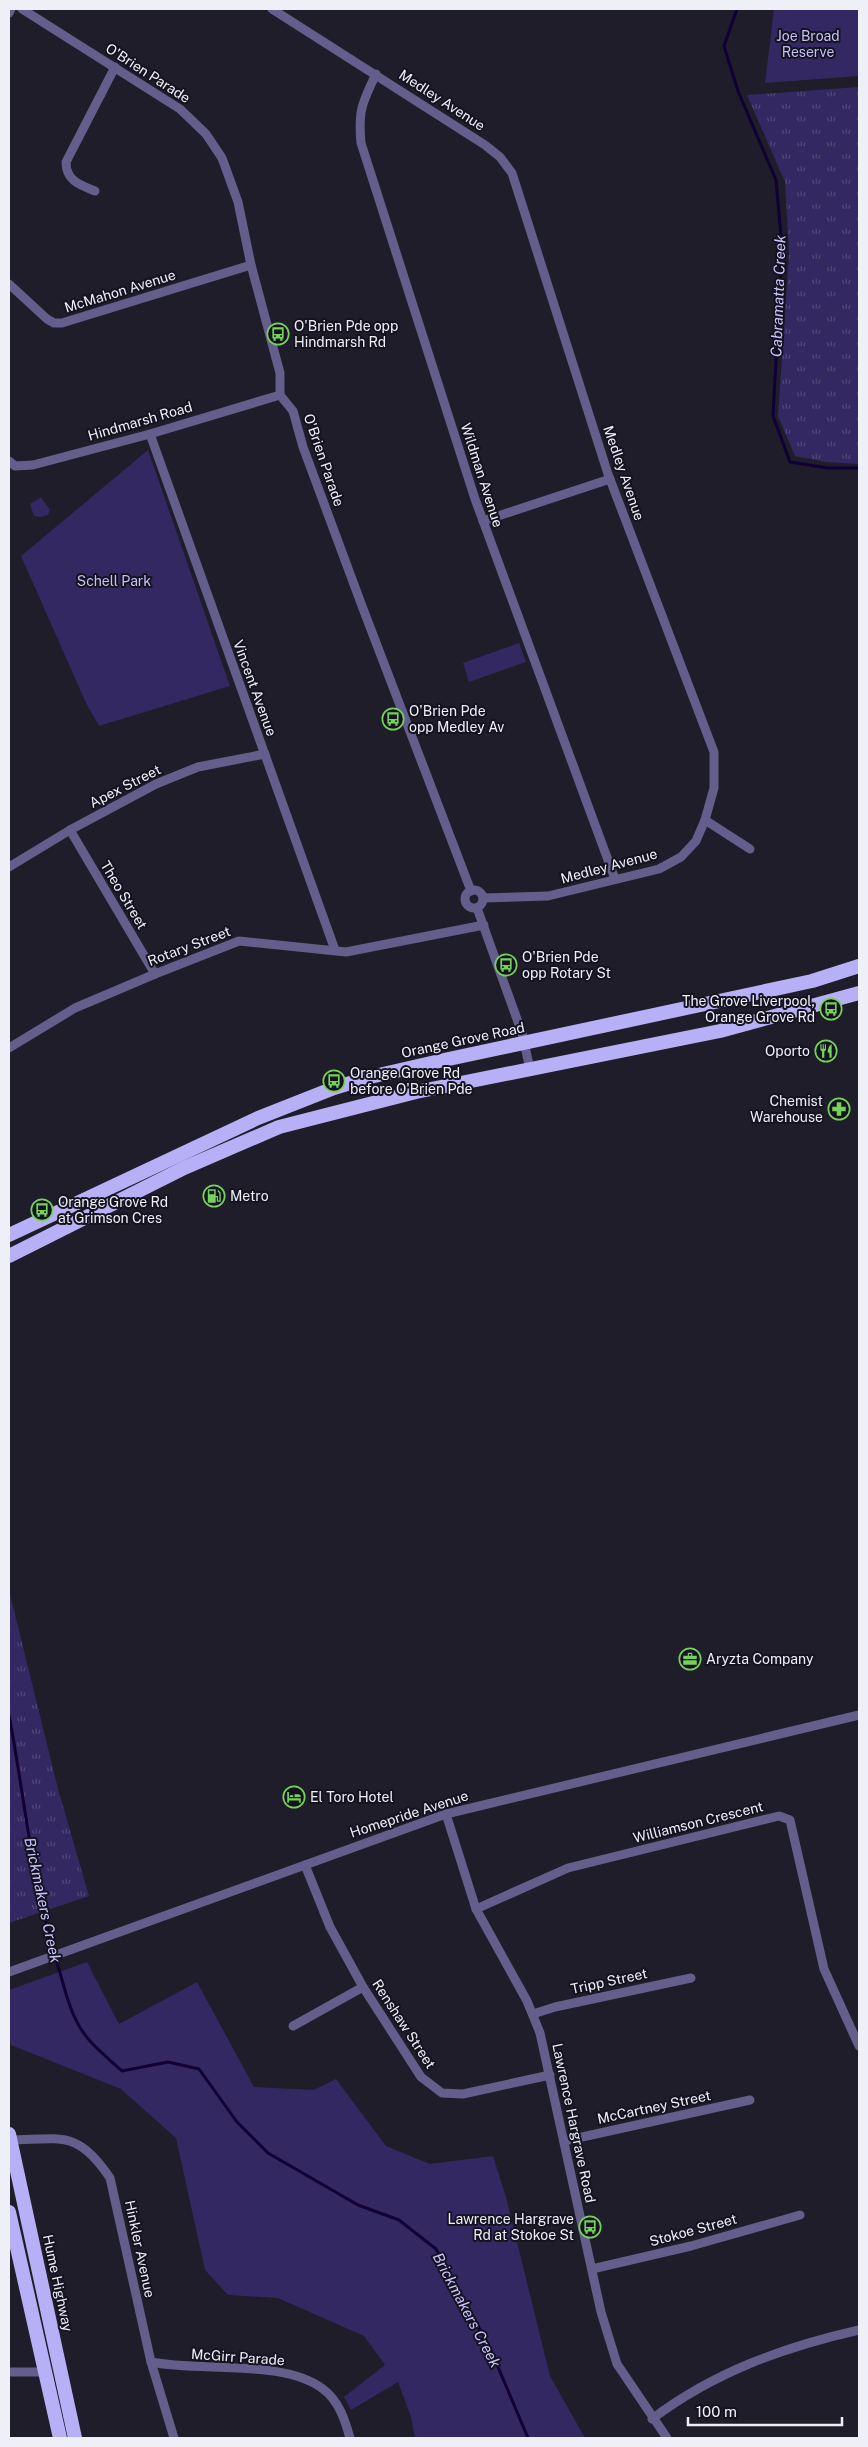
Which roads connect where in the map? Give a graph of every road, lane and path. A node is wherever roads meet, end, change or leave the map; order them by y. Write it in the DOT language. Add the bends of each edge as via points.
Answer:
graph roads {
  1 [pos="11,9"];
  2 [pos="22,9"];
  3 [pos="272,9"];
  4 [pos="9,13"];
  5 [pos="116,67"];
  6 [pos="376,74"];
  7 [pos="95,191"];
  8 [pos="251,265"];
  9 [pos="9,284"];
  10 [pos="280,395"];
  11 [pos="150,434"];
  12 [pos="9,461"];
  13 [pos="610,479"];
  14 [pos="483,521"];
  15 [pos="265,754"];
  16 [pos="705,820"];
  17 [pos="70,830"];
  18 [pos="750,849"];
  19 [pos="9,867"];
  20 [pos="615,879"];
  21 [pos="471,891"];
  22 [pos="483,898"];
  23 [pos="477,908"];
  24 [pos="484,925"];
  25 [pos="335,950"];
  26 [pos="859,966"];
  27 [pos="155,974"];
  28 [pos="859,993"];
  29 [pos="524,1043"];
  30 [pos="9,1048"];
  31 [pos="530,1069"];
  32 [pos="9,1235"];
  33 [pos="9,1256"];
  34 [pos="859,1715"];
  35 [pos="446,1814"];
  36 [pos="305,1865"];
  37 [pos="476,1910"];
  38 [pos="9,1972"];
  39 [pos="691,1978"];
  40 [pos="363,1987"];
  41 [pos="534,2014"];
  42 [pos="293,2026"];
  43 [pos="859,2046"];
  44 [pos="550,2075"];
  45 [pos="750,2100"];
  46 [pos="9,2137"];
  47 [pos="564,2141"];
  48 [pos="9,2215"];
  49 [pos="800,2215"];
  50 [pos="11,2232"];
  51 [pos="592,2269"];
  52 [pos="859,2330"];
  53 [pos="151,2362"];
  54 [pos="9,2372"];
  55 [pos="45,2372"];
  56 [pos="652,2420"];
  57 [pos="60,2438"];
  58 [pos="75,2438"];
  59 [pos="174,2438"];
  60 [pos="350,2438"];
  61 [pos="667,2438"];
  1 -- 4 [label="street"];
  2 -- 5 [label="street, O'Brien Parade"];
  3 -- 6 [label="street, Medley Avenue"];
  5 -- 7 [label="street" via="66,162 68,174 75,184"];
  5 -- 8 [label="street, O'Brien Parade" via="180,109 215,145 231,179"];
  6 -- 13 [label="street, Medley Avenue" via="485,145 500,156 512,173"];
  6 -- 14 [label="street, Wildman Avenue" via="362,104 361,143"];
  8 -- 9 [label="street, McMahon Avenue" via="62,323 47,319"];
  8 -- 10 [label="street, O'Brien Parade" via="280,372"];
  10 -- 11 [label="street, Hindmarsh Road"];
  10 -- 21 [label="street, O'Brien Parade" via="292,411 362,606"];
  11 -- 12 [label="street, Hindmarsh Road" via="33,464 14,466"];
  11 -- 15 [label="street, Vincent Avenue"];
  13 -- 14 [label="street"];
  13 -- 16 [label="street, Medley Avenue" via="714,752 714,788"];
  14 -- 20 [label="street, Wildman Avenue"];
  15 -- 17 [label="street, Apex Street" via="198,767 156,784"];
  15 -- 25 [label="street, Vincent Avenue"];
  16 -- 18 [label="street"];
  16 -- 20 [label="street, Medley Avenue" via="696,841 681,858 659,869"];
  17 -- 19 [label="street, Apex Street"];
  17 -- 27 [label="street, Theo Street"];
  20 -- 22 [label="street, Medley Avenue" via="548,896"];
  21 -- 22 [label="street" via="479,892"];
  21 -- 23 [label="street" via="466,895 466,901 469,906"];
  22 -- 23 [label="street"];
  23 -- 24 [label="street"];
  24 -- 25 [label="street, Rotary Street" via="346,952"];
  24 -- 29 [label="street"];
  25 -- 27 [label="street, Rotary Street" via="240,941"];
  26 -- 29 [label="highway, Orange Grove Road" via="805,982"];
  27 -- 30 [label="street, Rotary Street" via="76,1008"];
  28 -- 31 [label="highway" via="720,1030"];
  29 -- 31 [label="street"];
  29 -- 32 [label="highway, Orange Grove Road" via="370,1077 305,1098"];
  31 -- 33 [label="highway" via="368,1103 280,1127 184,1168"];
  34 -- 35 [label="street, Homepride Avenue"];
  35 -- 36 [label="street, Homepride Avenue"];
  35 -- 37 [label="street, Lawrence Hargrave Road"];
  36 -- 38 [label="street, Homepride Avenue"];
  36 -- 40 [label="street, Renshaw Street" via="330,1927"];
  37 -- 41 [label="street, Lawrence Hargrave Road"];
  37 -- 43 [label="street, Williamson Crescent" via="568,1868 779,1816 790,1820 824,1969"];
  39 -- 41 [label="street, Tripp Street"];
  40 -- 42 [label="street"];
  40 -- 44 [label="street, Renshaw Street" via="421,2077 442,2092 463,2094"];
  41 -- 44 [label="street, Lawrence Hargrave Road"];
  44 -- 47 [label="street, Lawrence Hargrave Road"];
  45 -- 47 [label="street, McCartney Street"];
  46 -- 53 [label="street, Hinkler Avenue" via="68,2140 82,2146 110,2178"];
  46 -- 58 [label="highway, Hume Highway"];
  47 -- 51 [label="street, Lawrence Hargrave Road"];
  48 -- 50 [label="highway"];
  49 -- 51 [label="street, Stokoe Street" via="691,2246"];
  50 -- 55 [label="highway"];
  51 -- 56 [label="street, Lawrence Hargrave Road" via="612,2352 624,2378"];
  52 -- 56 [label="street" via="796,2346 726,2373 679,2399"];
  53 -- 59 [label="street, Hinkler Avenue"];
  53 -- 60 [label="street, McGirr Parade" via="281,2372 302,2378 324,2389 341,2409"];
  54 -- 55 [label="street"];
  55 -- 57 [label="highway"];
  56 -- 61 [label="street, Lawrence Hargrave Road"];
}
